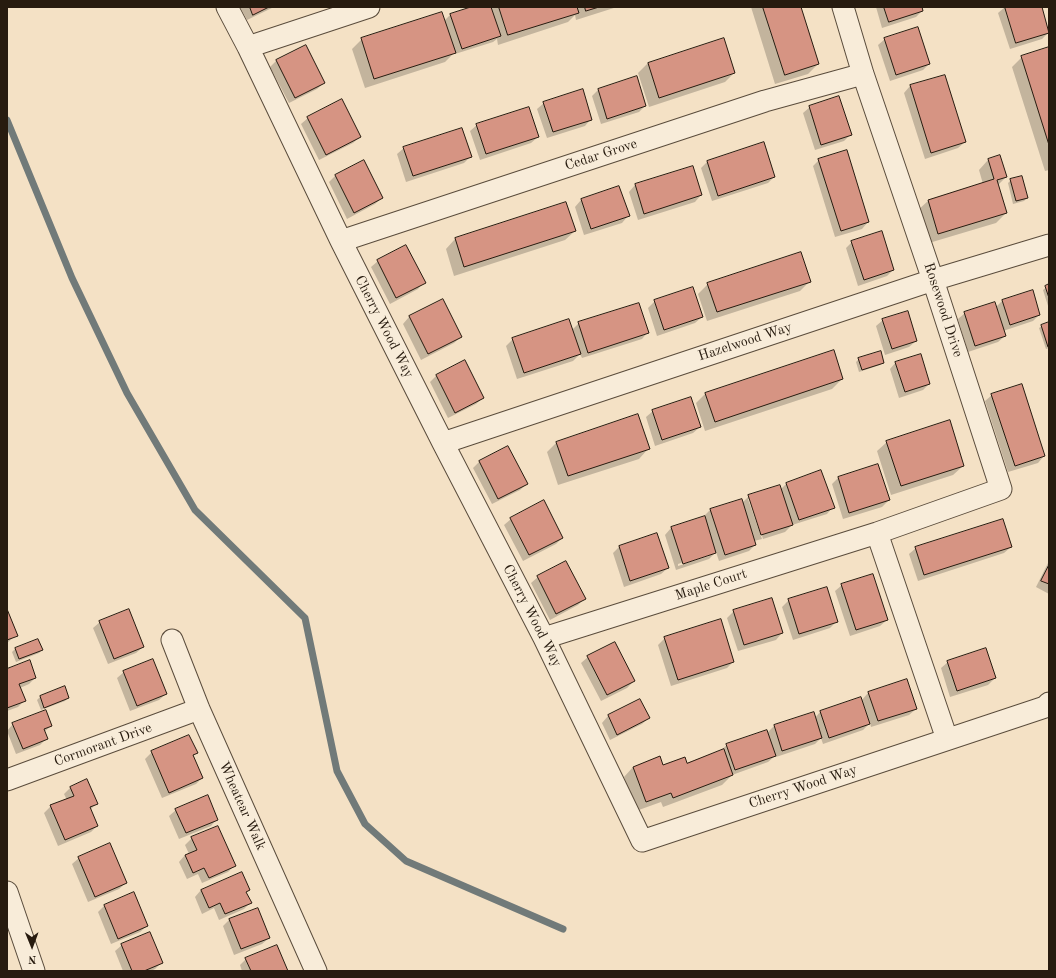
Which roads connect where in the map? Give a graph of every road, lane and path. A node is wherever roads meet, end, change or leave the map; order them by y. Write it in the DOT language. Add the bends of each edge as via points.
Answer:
graph roads {
  1 [pos="227,7"];
  2 [pos="369,7"];
  3 [pos="843,7"];
  4 [pos="248,47"];
  5 [pos="863,74"];
  6 [pos="341,241"];
  7 [pos="1049,245"];
  8 [pos="933,280"];
  9 [pos="443,443"];
  10 [pos="877,533"];
  11 [pos="544,638"];
  12 [pos="172,640"];
  13 [pos="1049,703"];
  14 [pos="199,710"];
  15 [pos="947,739"];
  16 [pos="7,780"];
  17 [pos="7,892"];
  18 [pos="34,971"];
  19 [pos="316,971"];
  1 -- 4 [label="street, Cherry Wood Way"];
  2 -- 4 [label="street"];
  3 -- 5 [label="street, Rosewood Drive"];
  4 -- 6 [label="street, Cherry Wood Way"];
  5 -- 6 [label="street, Cedar Grove" via="765,101"];
  5 -- 8 [label="street, Rosewood Drive"];
  6 -- 9 [label="street, Cherry Wood Way"];
  7 -- 8 [label="street, Hazelwood Way"];
  8 -- 9 [label="street, Hazelwood Way"];
  8 -- 10 [label="street, Rosewood Drive" via="1001,489"];
  9 -- 11 [label="street, Cherry Wood Way"];
  10 -- 11 [label="street, Maple Court"];
  10 -- 15 [label="street"];
  11 -- 15 [label="street, Cherry Wood Way" via="642,840"];
  12 -- 14 [label="street, Wheatear Walk"];
  13 -- 15 [label="street, Cherry Wood Way" via="1045,707"];
  14 -- 16 [label="street, Cormorant Drive"];
  14 -- 19 [label="street, Wheatear Walk"];
  17 -- 18 [label="street"];
}
